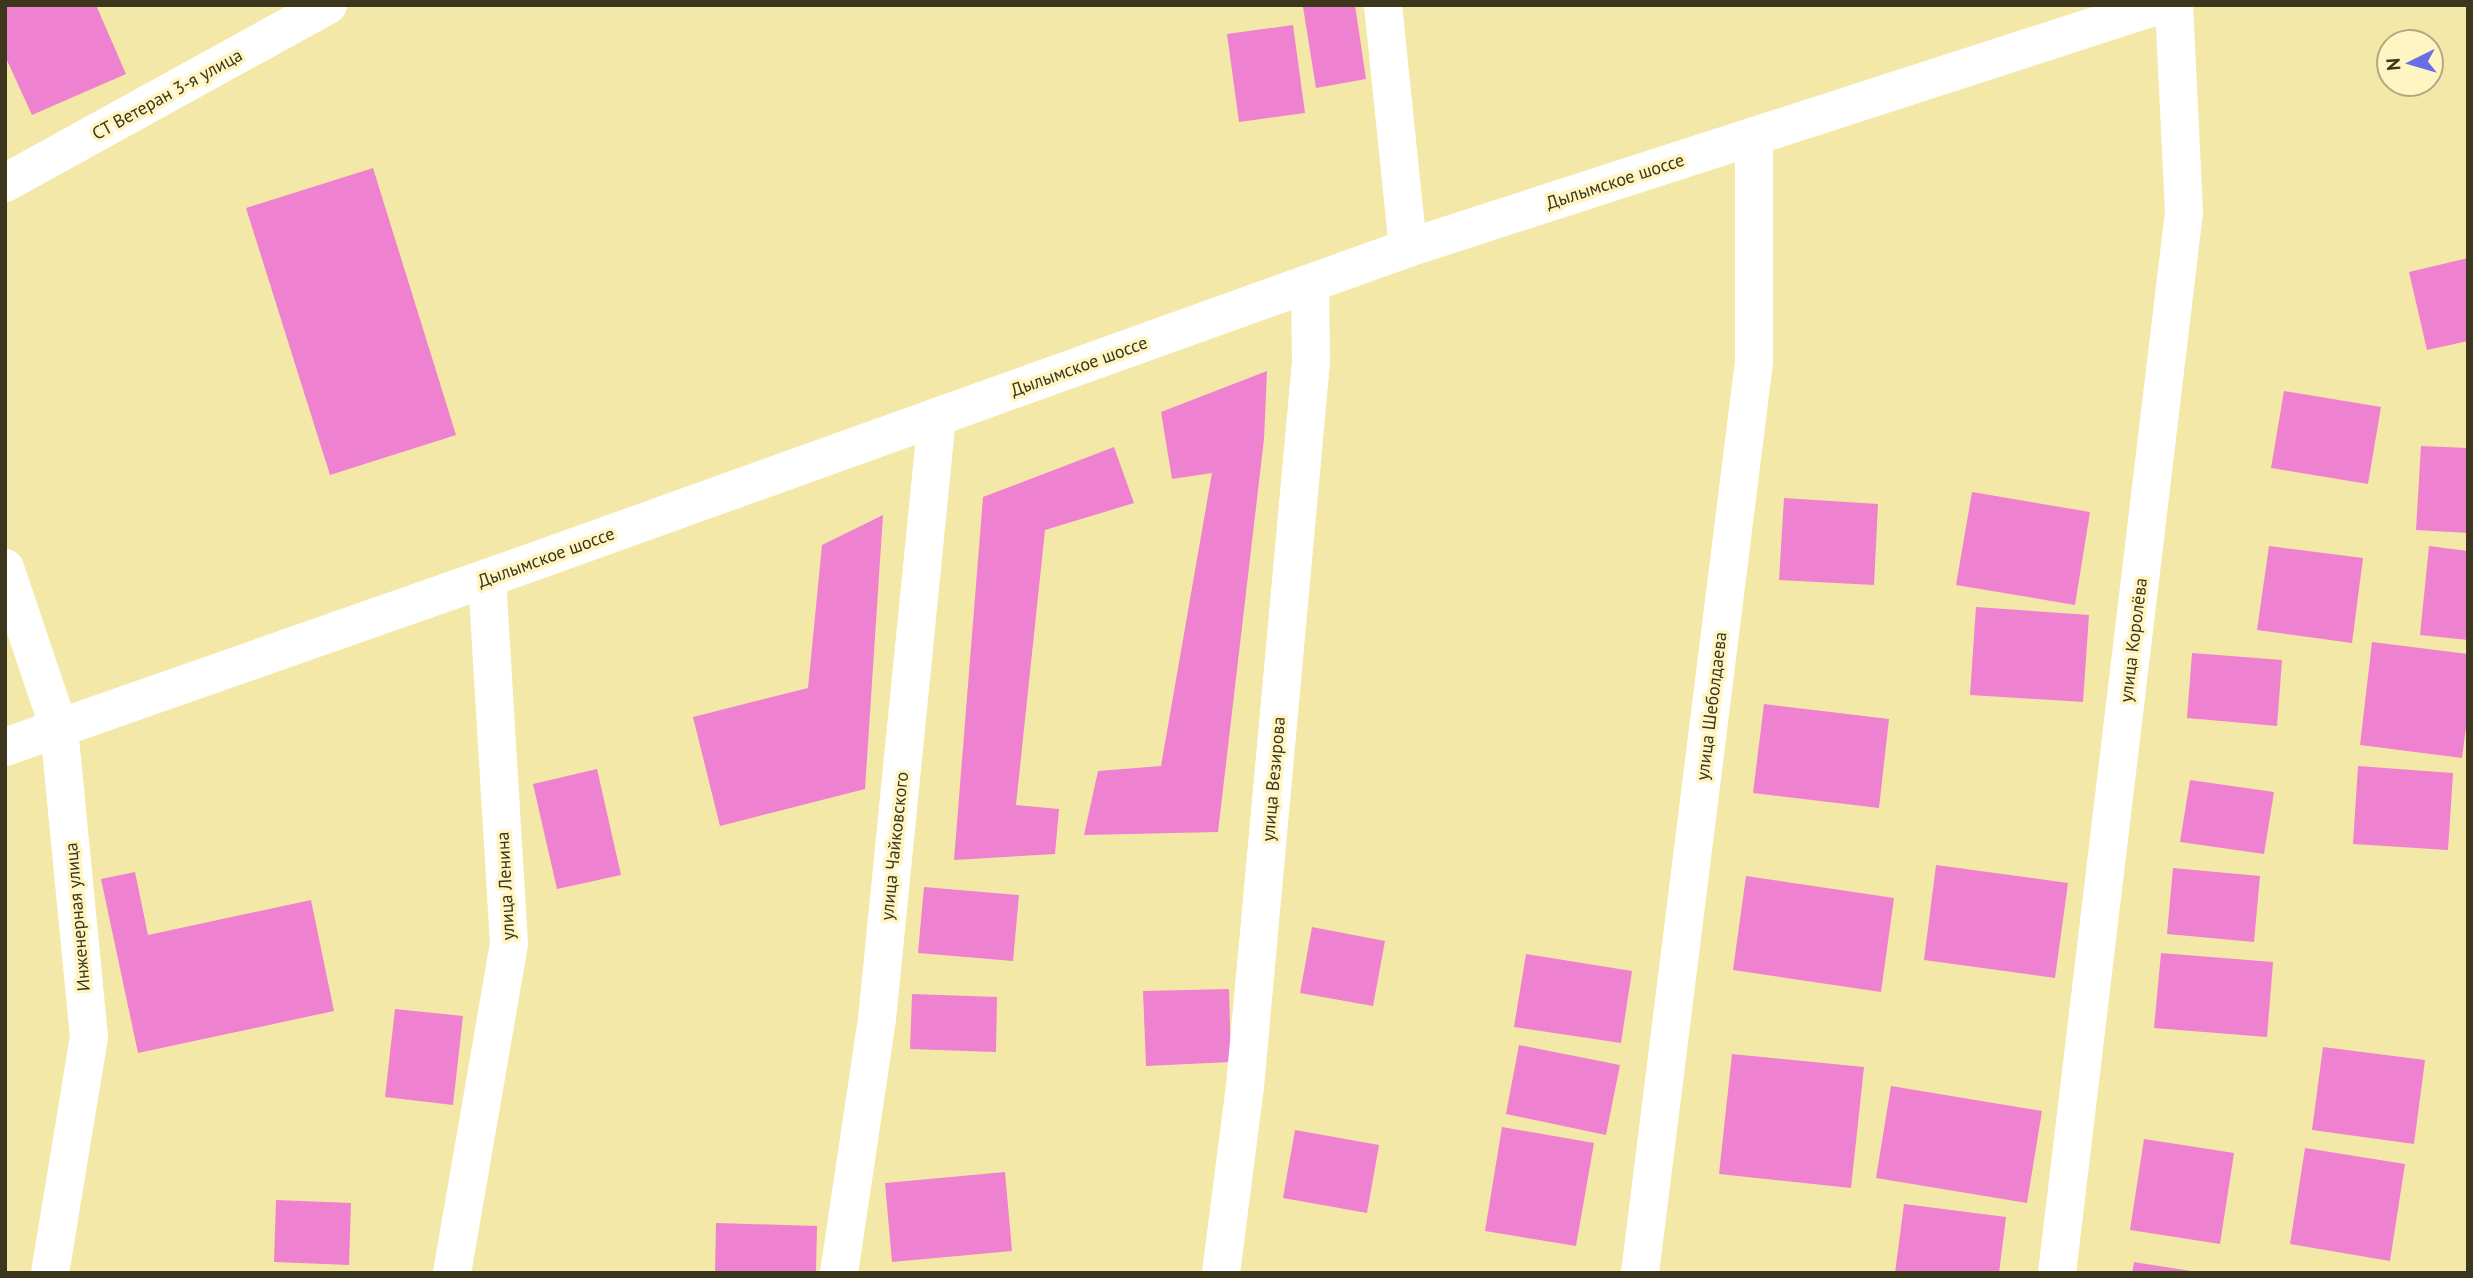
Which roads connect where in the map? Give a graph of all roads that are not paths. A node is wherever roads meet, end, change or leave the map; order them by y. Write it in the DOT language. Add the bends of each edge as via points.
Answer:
graph roads {
  1 [pos="328,5"];
  2 [pos="1383,5"];
  3 [pos="2160,5"];
  4 [pos="2174,5"];
  5 [pos="1754,137"];
  6 [pos="5,183"];
  7 [pos="1408,248"];
  8 [pos="1310,284"];
  9 [pos="937,417"];
  10 [pos="5,568"];
  11 [pos="487,578"];
  12 [pos="59,728"];
  13 [pos="5,747"];
  14 [pos="50,1273"];
  15 [pos="452,1273"];
  16 [pos="839,1273"];
  17 [pos="1221,1273"];
  18 [pos="1640,1273"];
  19 [pos="2057,1273"];
  1 -- 6 [label="street, СТ Ветеран 3-я улица"];
  2 -- 7 [label="street"];
  3 -- 5 [label="street, Дылымское шоссе"];
  4 -- 19 [label="street, улица Королёва" via="2184,212"];
  5 -- 7 [label="street, Дылымское шоссе"];
  5 -- 18 [label="street, улица Шеболдаева" via="1754,362"];
  7 -- 8 [label="street, Дылымское шоссе"];
  8 -- 9 [label="street, Дылымское шоссе"];
  8 -- 17 [label="street, улица Везирова" via="1309,390 1246,1072"];
  9 -- 11 [label="street, Дылымское шоссе"];
  9 -- 16 [label="street, улица Чайковского" via="877,1019"];
  10 -- 12 [label="street, Инженерная улица"];
  11 -- 12 [label="street, Дылымское шоссе"];
  11 -- 15 [label="street, улица Ленина" via="509,944"];
  12 -- 13 [label="street, Дылымское шоссе"];
  12 -- 14 [label="street, Инженерная улица" via="89,1037"];
}
